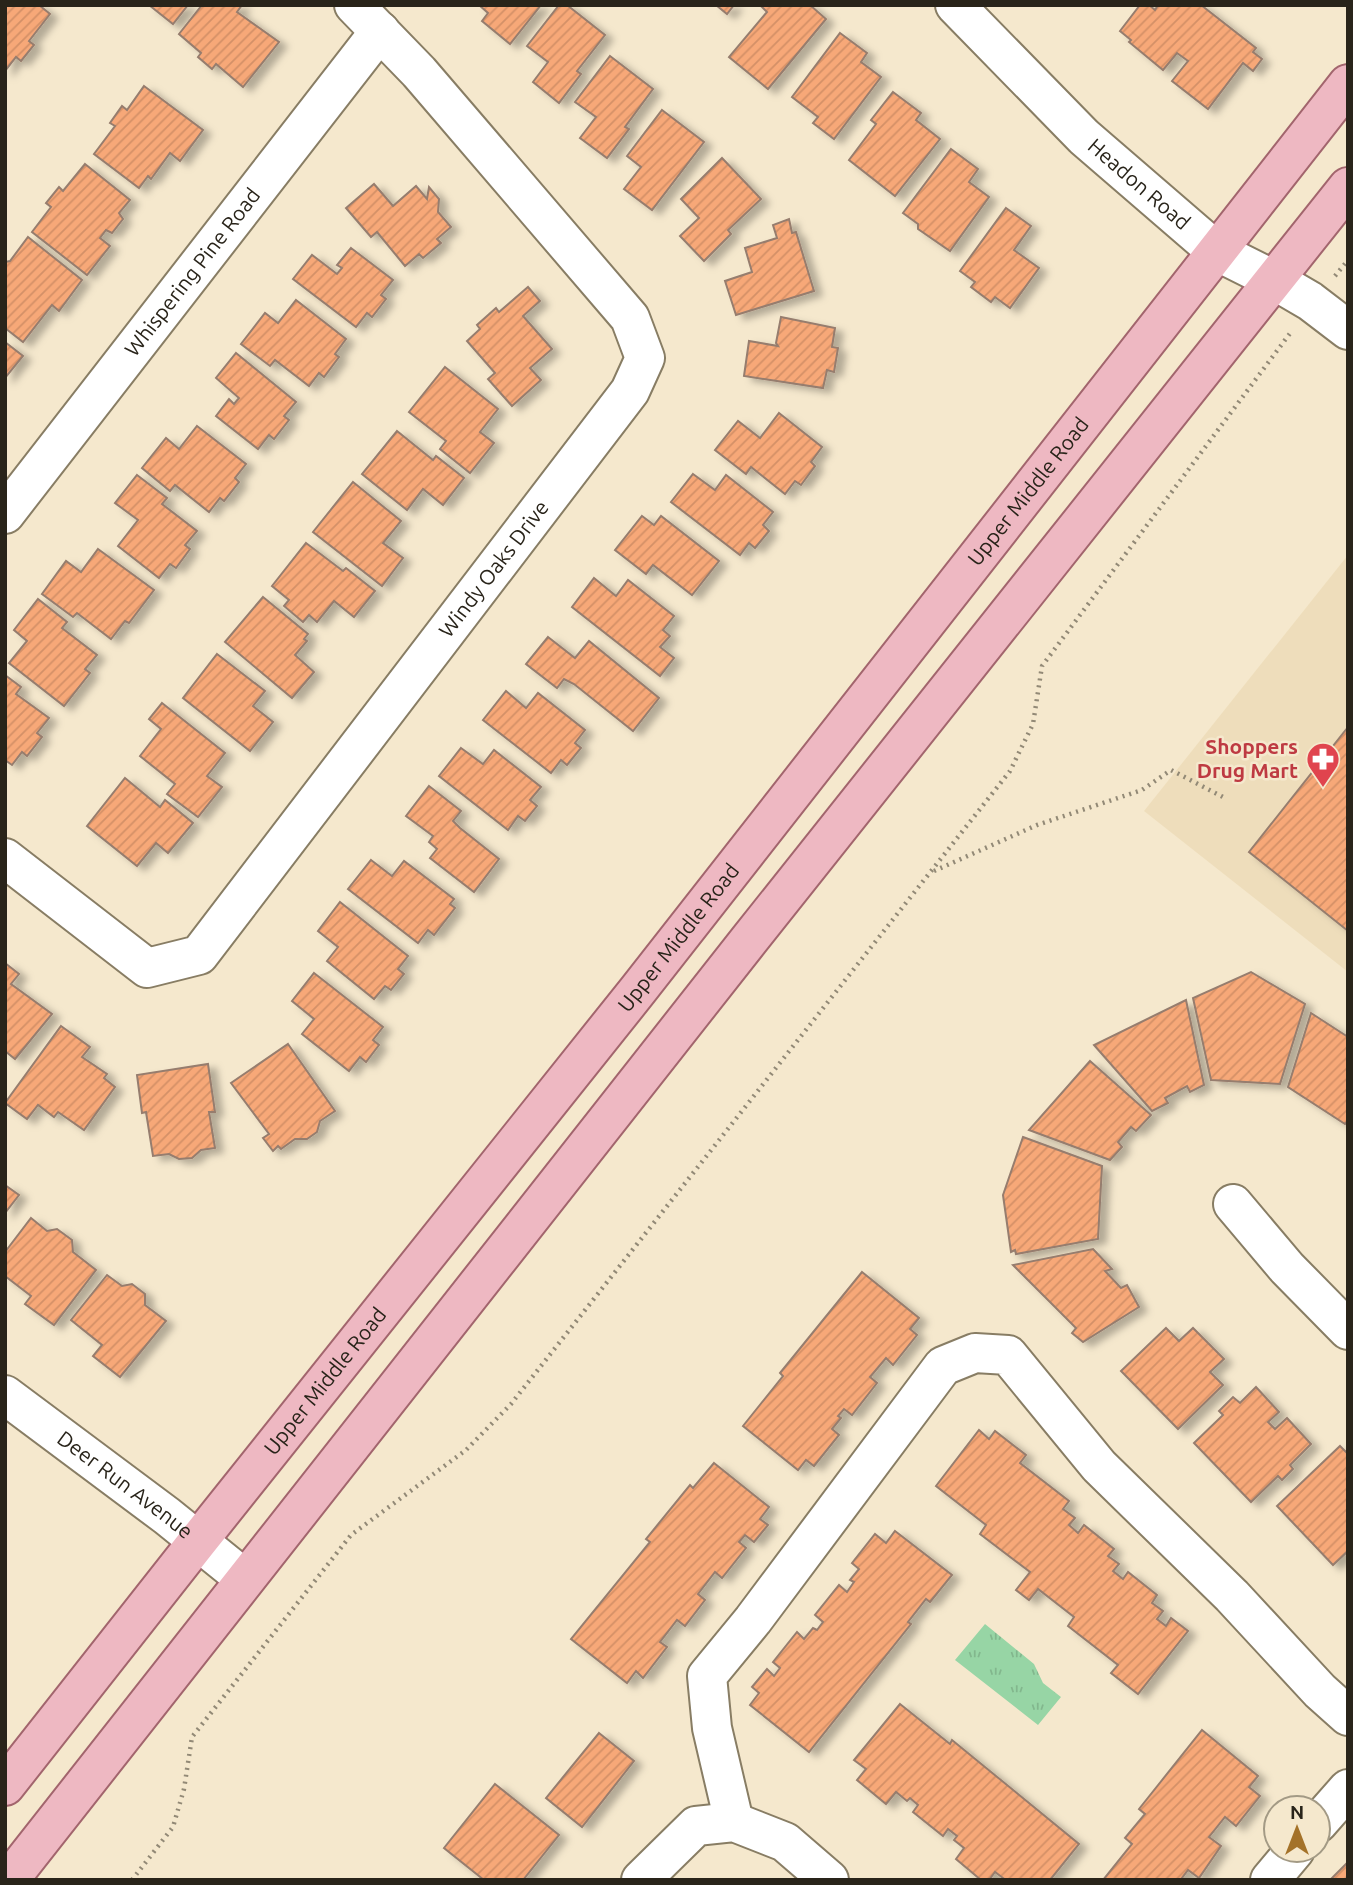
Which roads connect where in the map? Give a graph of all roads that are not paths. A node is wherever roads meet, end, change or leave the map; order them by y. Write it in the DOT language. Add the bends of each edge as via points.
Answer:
graph roads {
  1 [pos="955,5"];
  2 [pos="367,18"];
  3 [pos="1348,85"];
  4 [pos="1348,187"];
  5 [pos="1216,251"];
  6 [pos="1274,280"];
  7 [pos="1348,330"];
  8 [pos="5,514"];
  9 [pos="5,858"];
  10 [pos="1233,1205"];
  11 [pos="1348,1330"];
  12 [pos="5,1395"];
  13 [pos="198,1541"];
  14 [pos="245,1579"];
  15 [pos="1348,1716"];
  16 [pos="5,1786"];
  17 [pos="1348,1789"];
  18 [pos="1332,1807"];
  19 [pos="734,1822"];
  20 [pos="1283,1864"];
  21 [pos="9,1880"];
  22 [pos="641,1880"];
  23 [pos="829,1880"];
  24 [pos="1270,1880"];
  1 -- 5 [label="street, Headon Road" via="1084,137"];
  2 -- 8 [label="street, Whispering Pine Road"];
  2 -- 9 [label="street, Windy Oaks Drive" via="419,72 630,318 645,358 630,391 199,956 147,968"];
  3 -- 5 [label="main road, Upper Middle Road"];
  4 -- 6 [label="main road"];
  5 -- 6 [label="street, Headon Road"];
  5 -- 13 [label="main road, Upper Middle Road" via="638,990"];
  6 -- 7 [label="street, Headon Road"];
  6 -- 14 [label="main road"];
  10 -- 11 [label="street"];
  12 -- 13 [label="street, Deer Run Avenue"];
  13 -- 14 [label="street, Deer Run Avenue"];
  13 -- 16 [label="main road, Upper Middle Road"];
  14 -- 21 [label="main road"];
  15 -- 19 [label="street" via="1099,1466 1009,1355 975,1353 943,1366 706,1676 712,1728"];
  17 -- 18 [label="street"];
  19 -- 22 [label="street" via="696,1826"];
  19 -- 23 [label="street" via="785,1842"];
  20 -- 24 [label="street"];
}
